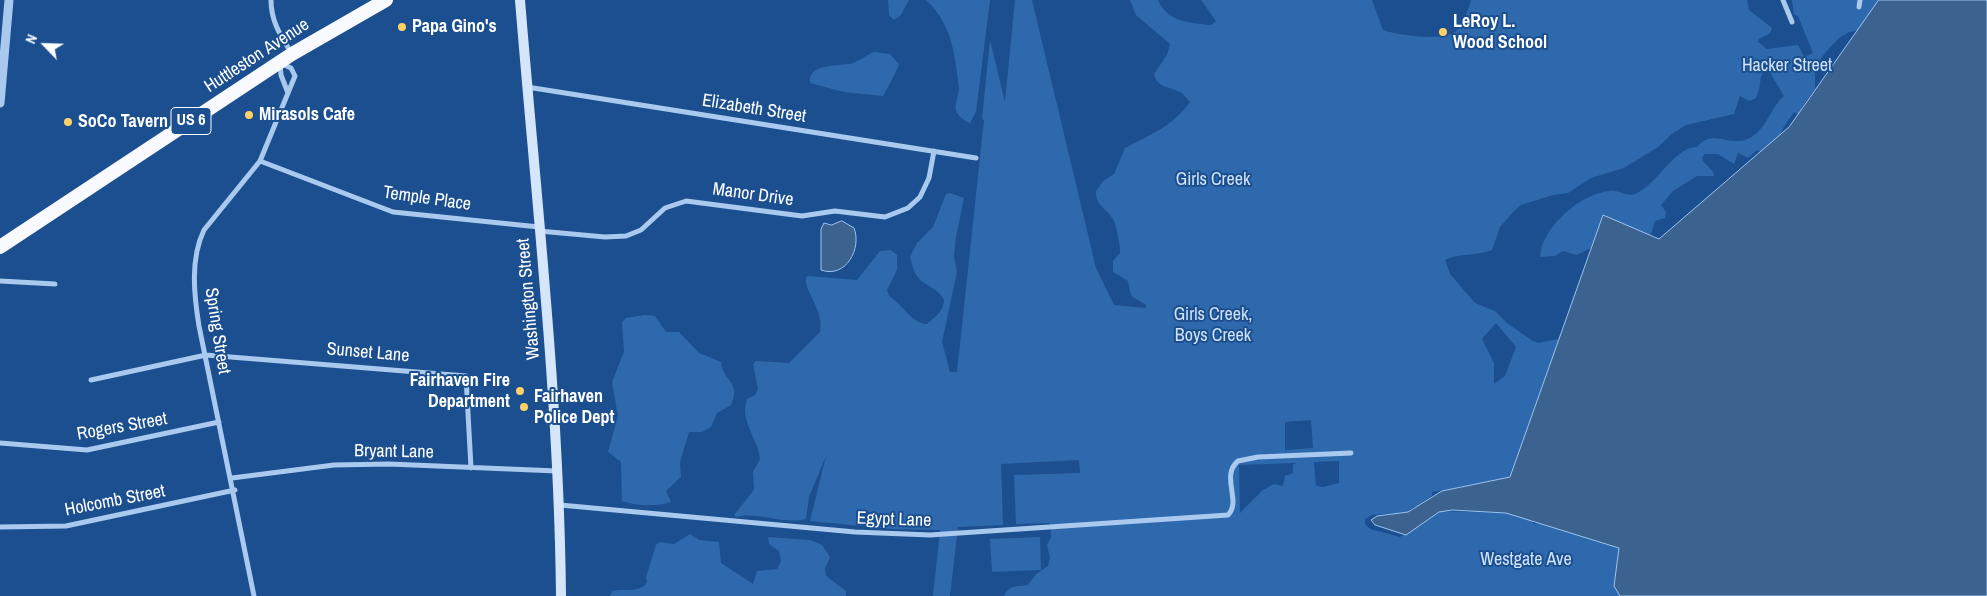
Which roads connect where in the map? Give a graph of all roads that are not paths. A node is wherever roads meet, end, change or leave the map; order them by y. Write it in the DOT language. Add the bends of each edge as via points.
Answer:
graph roads {
  1 [pos="9,0"];
  2 [pos="272,0"];
  3 [pos="386,0"];
  4 [pos="520,0"];
  5 [pos="1783,0"];
  6 [pos="1860,0"];
  7 [pos="1859,7"];
  8 [pos="1792,22"];
  9 [pos="292,54"];
  10 [pos="280,63"];
  11 [pos="528,87"];
  12 [pos="288,93"];
  13 [pos="0,103"];
  14 [pos="934,151"];
  15 [pos="976,158"];
  16 [pos="260,161"];
  17 [pos="539,228"];
  18 [pos="0,247"];
  19 [pos="0,281"];
  20 [pos="55,284"];
  21 [pos="206,355"];
  22 [pos="91,380"];
  23 [pos="219,422"];
  24 [pos="0,443"];
  25 [pos="1351,453"];
  26 [pos="471,468"];
  27 [pos="557,471"];
  28 [pos="232,478"];
  29 [pos="234,490"];
  30 [pos="560,505"];
  31 [pos="0,527"];
  32 [pos="254,596"];
  33 [pos="561,596"];
  1 -- 13 [label="street"];
  2 -- 9 [label="street" via="271,11 276,26"];
  3 -- 9 [label="highway, Huttleston Avenue / US 6"];
  4 -- 11 [label="main road, Washington Street"];
  5 -- 8 [label="street"];
  6 -- 7 [label="street"];
  9 -- 10 [label="highway, Huttleston Avenue / US 6"];
  10 -- 12 [label="street"];
  10 -- 12 [label="street, Spring Street" via="291,68 296,76"];
  10 -- 18 [label="highway, Huttleston Avenue / US 6"];
  11 -- 14 [label="street, Elizabeth Street"];
  11 -- 17 [label="main road, Washington Street"];
  12 -- 16 [label="street, Spring Street"];
  14 -- 15 [label="street, Elizabeth Street"];
  14 -- 17 [label="street, Manor Drive" via="929,178 920,197 908,208 886,217 835,211 802,216 686,201 665,208 641,230 626,236 605,238"];
  16 -- 17 [label="street, Temple Place" via="393,212"];
  16 -- 21 [label="street, Spring Street" via="216,212 199,240 195,292"];
  17 -- 27 [label="main road, Washington Street"];
  19 -- 20 [label="street"];
  21 -- 22 [label="street"];
  21 -- 23 [label="street, Spring Street"];
  21 -- 26 [label="street, Sunset Lane" via="466,376"];
  23 -- 24 [label="street, Rogers Street" via="87,450"];
  23 -- 28 [label="street, Spring Street"];
  25 -- 30 [label="street, Egypt Lane" via="1258,457 1238,462 1232,468 1232,508 1228,515 930,536 828,530"];
  26 -- 27 [label="street, Bryant Lane"];
  26 -- 28 [label="street, Bryant Lane" via="334,465"];
  27 -- 30 [label="main road, Washington Street"];
  28 -- 29 [label="street, Spring Street"];
  29 -- 31 [label="street, Holcomb Street" via="66,526"];
  29 -- 32 [label="street, Spring Street"];
  30 -- 33 [label="main road, Washington Street"];
}
